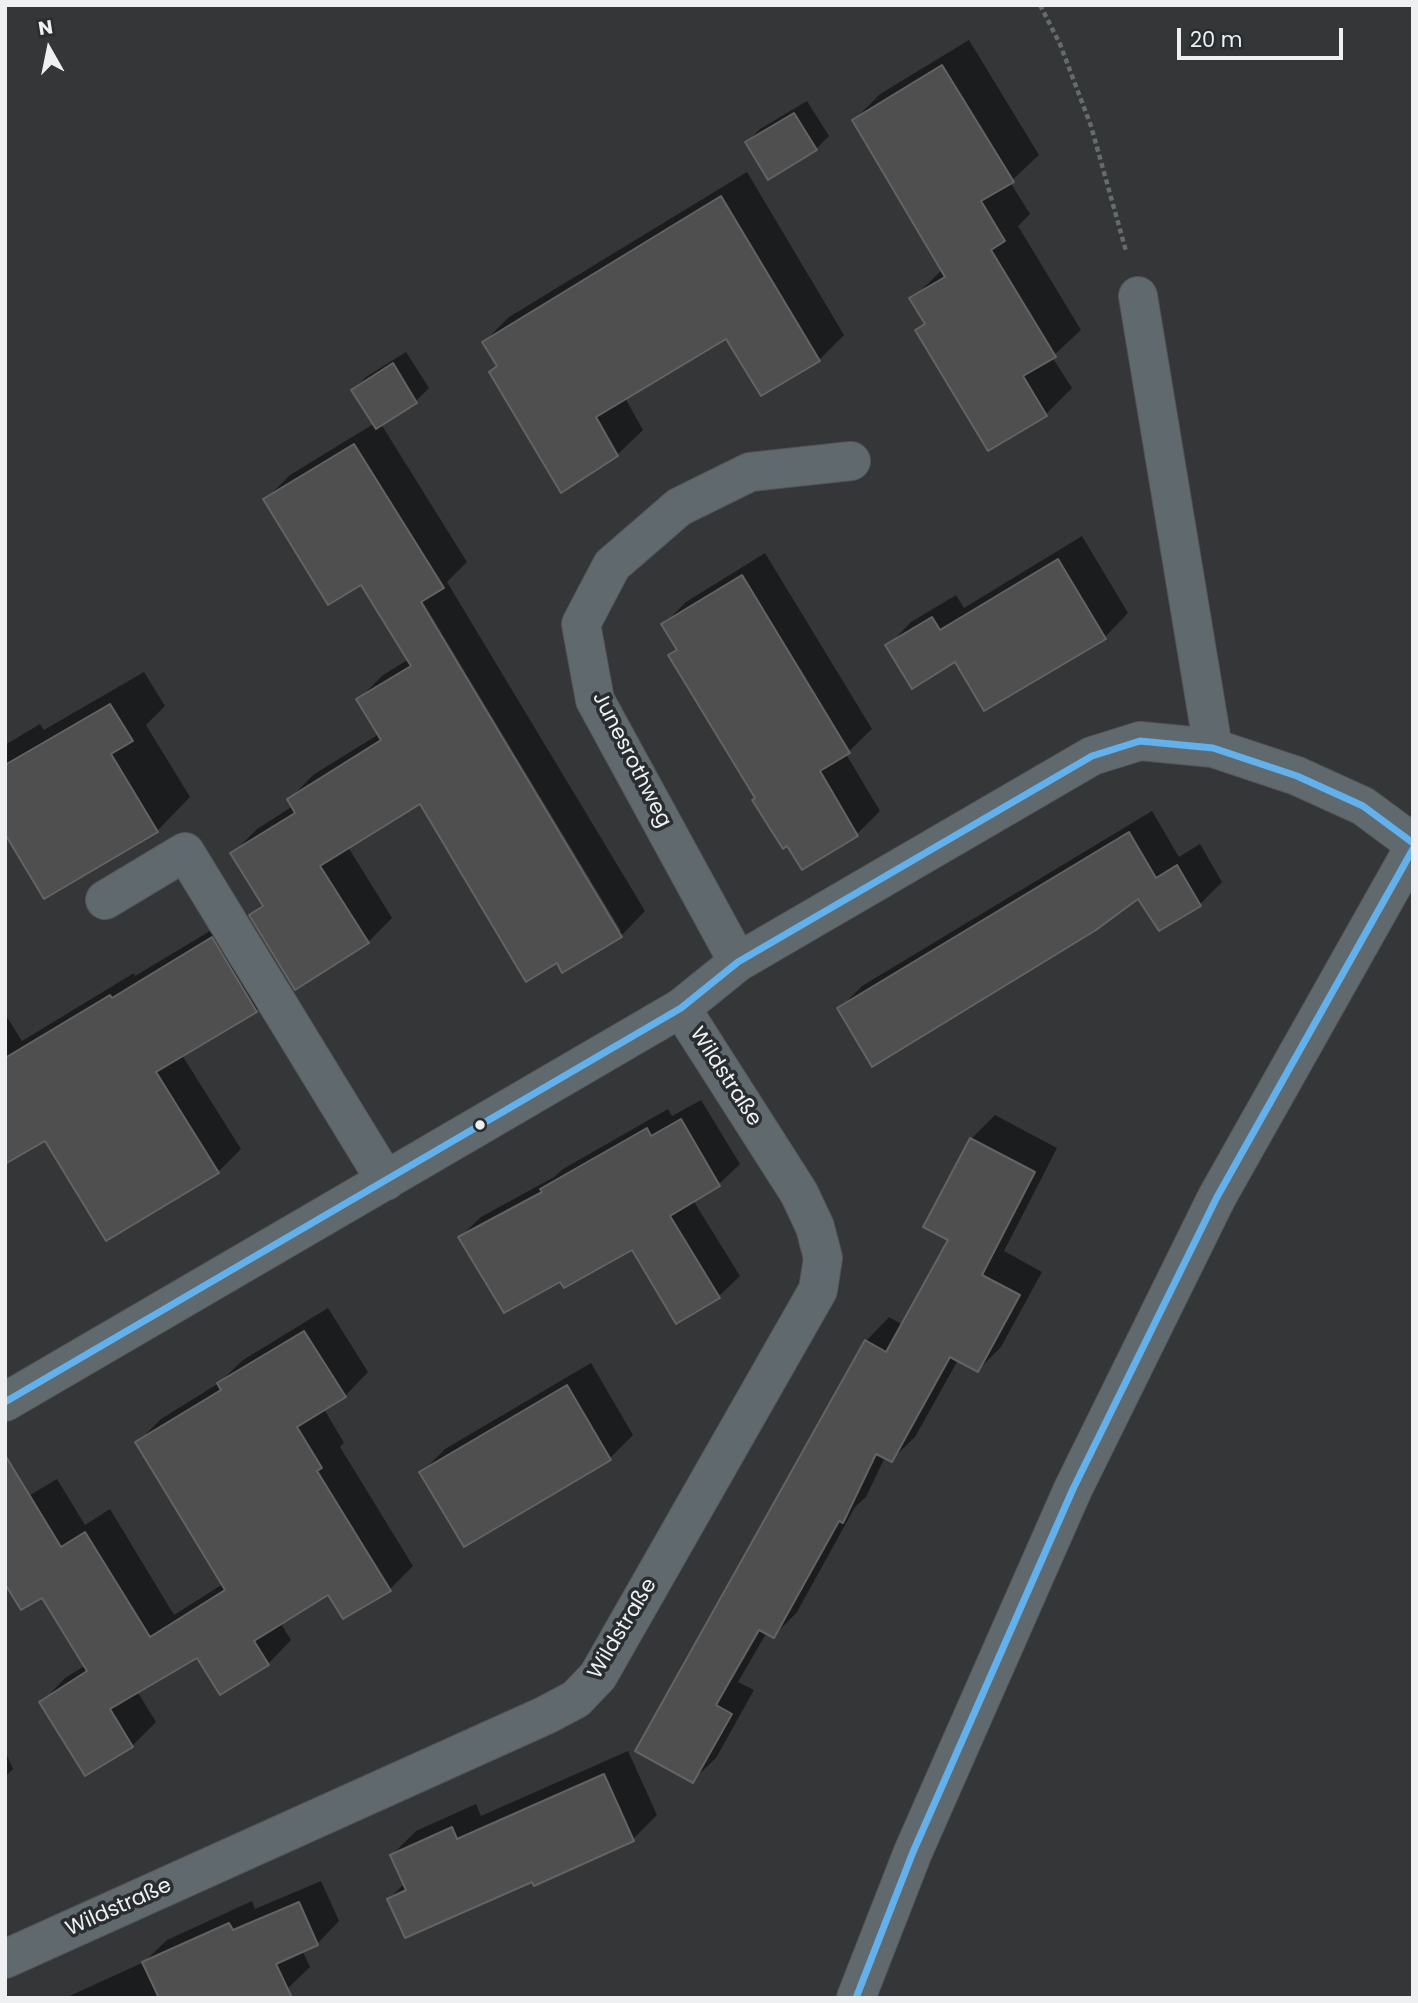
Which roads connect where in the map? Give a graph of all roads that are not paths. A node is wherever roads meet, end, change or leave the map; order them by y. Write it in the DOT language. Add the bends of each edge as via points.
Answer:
graph roads {
  1 [pos="1138,296"];
  2 [pos="851,461"];
  3 [pos="1213,748"];
  4 [pos="1413,842"];
  5 [pos="1413,849"];
  6 [pos="105,900"];
  7 [pos="738,962"];
  8 [pos="681,1008"];
  9 [pos="386,1181"];
  10 [pos="5,1402"];
  11 [pos="5,1959"];
  12 [pos="856,1998"];
  1 -- 3 [label="street"];
  2 -- 7 [label="street, Junesrothweg" via="750,472 679,507 612,565 581,624 595,700"];
  3 -- 4 [label="street" via="1297,776 1363,806"];
  3 -- 7 [label="street" via="1140,741 1092,757"];
  5 -- 12 [label="street" via="1217,1197 1073,1489 913,1852"];
  6 -- 9 [label="street" via="185,852"];
  7 -- 8 [label="street"];
  8 -- 9 [label="street"];
  8 -- 11 [label="street, Wildstraße" via="799,1193 823,1258 818,1290 598,1676 576,1699 546,1715"];
  9 -- 10 [label="street"];
}
